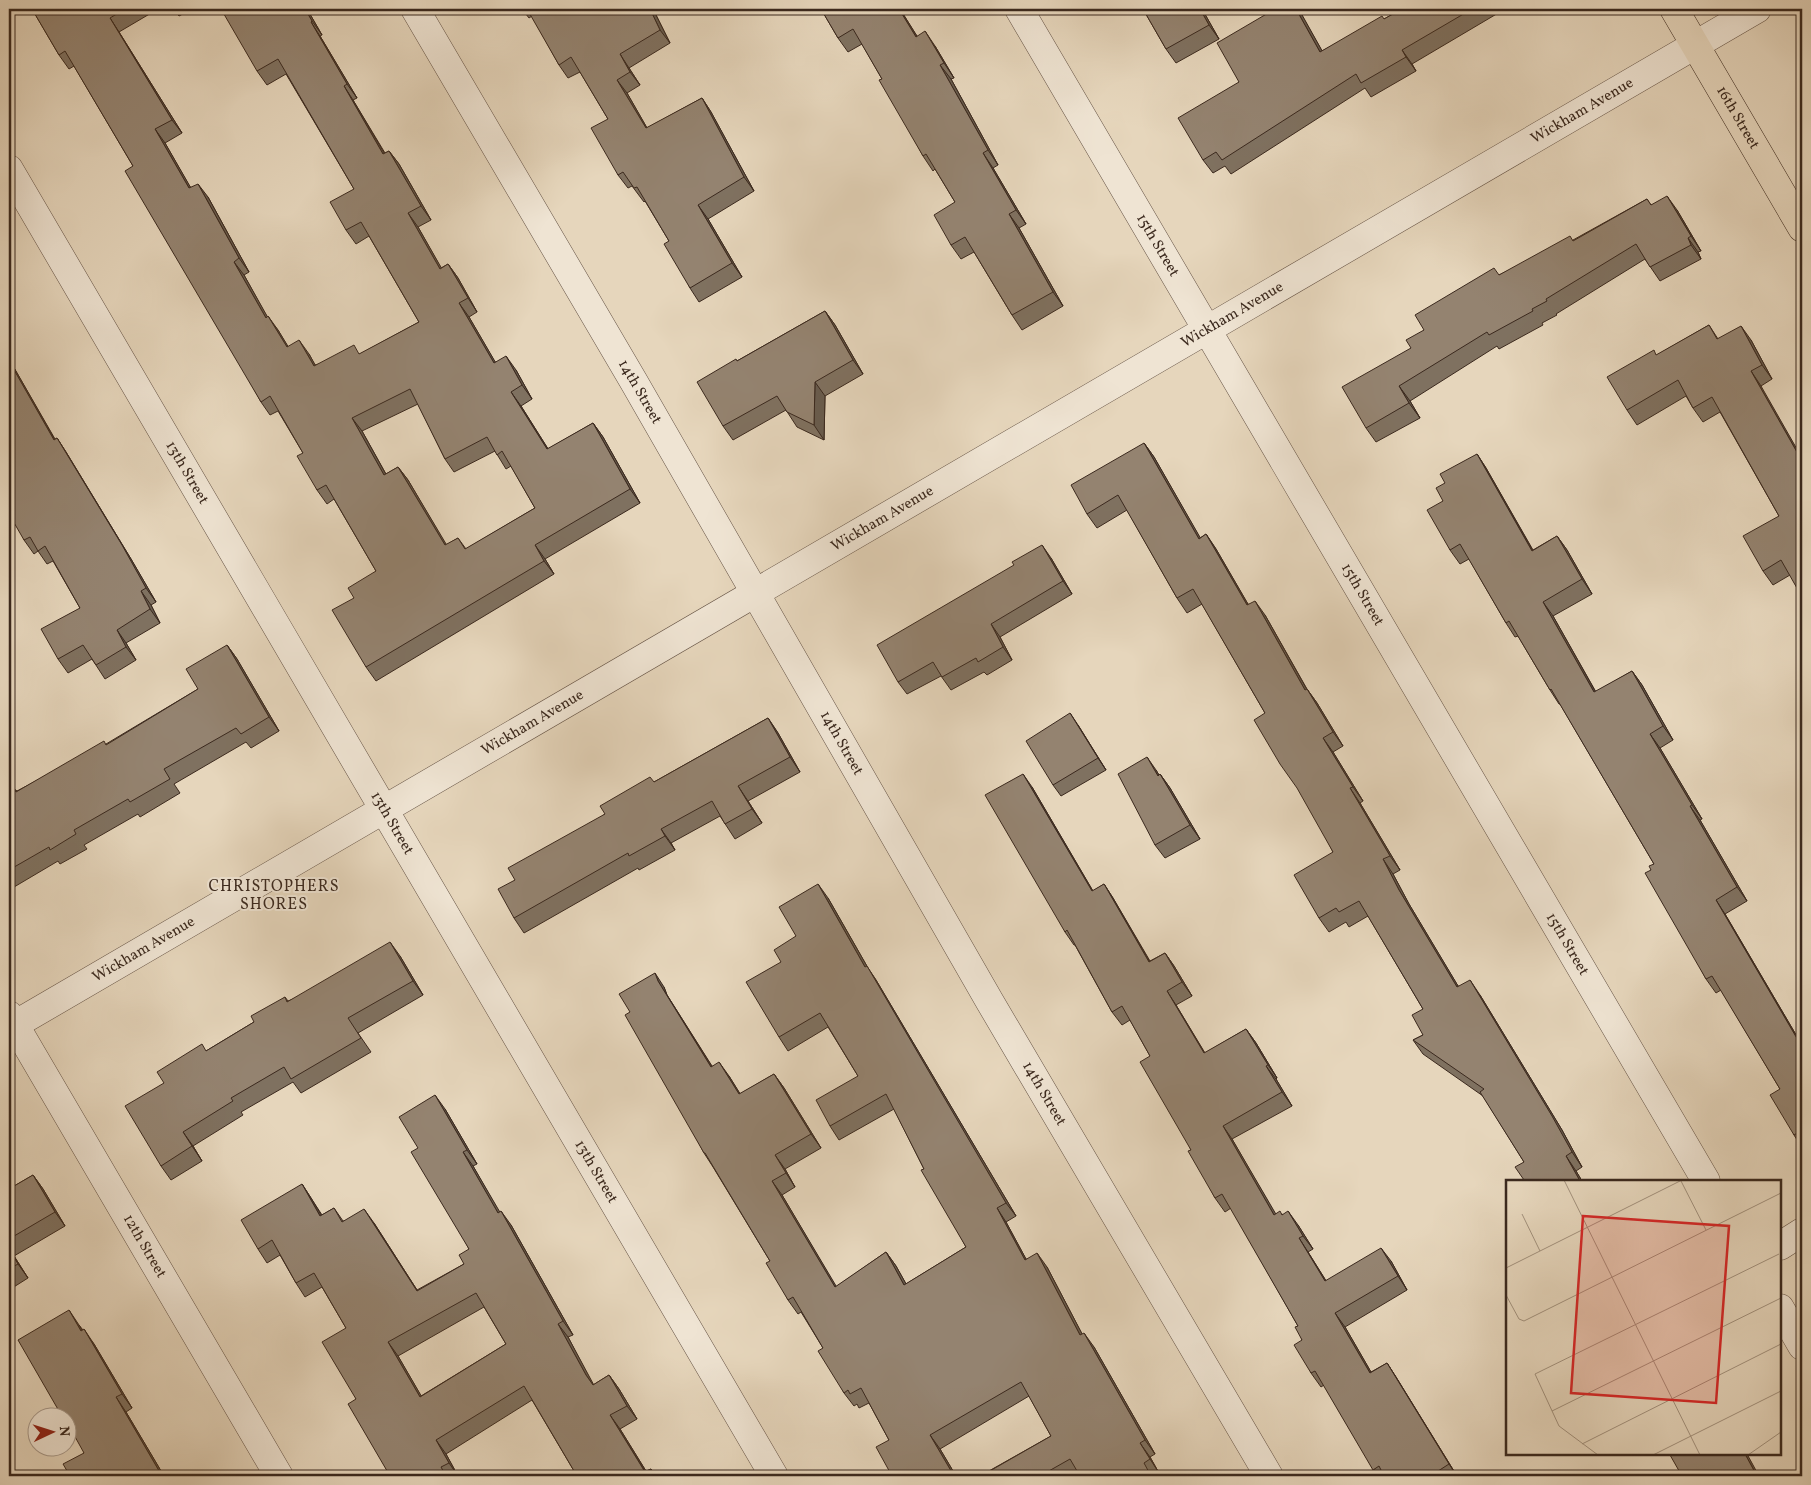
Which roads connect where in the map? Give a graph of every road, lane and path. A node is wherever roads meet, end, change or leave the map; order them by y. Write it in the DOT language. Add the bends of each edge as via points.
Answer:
graph roads {
  1 [pos="415,9"];
  2 [pos="1019,9"];
  3 [pos="1674,9"];
  4 [pos="1757,9"];
  5 [pos="1695,45"];
  6 [pos="9,169"];
  7 [pos="1802,228"];
  8 [pos="1208,330"];
  9 [pos="756,594"];
  10 [pos="385,809"];
  11 [pos="11,1023"];
  12 [pos="1705,1180"];
  13 [pos="1802,1232"];
  14 [pos="1781,1245"];
  15 [pos="1781,1310"];
  16 [pos="1802,1346"];
  17 [pos="279,1476"];
  18 [pos="774,1476"];
  19 [pos="1269,1476"];
  1 -- 9 [label="street, 14th Street"];
  2 -- 8 [label="street, 15th Street"];
  3 -- 5 [label="main road, 16th Street"];
  4 -- 5 [label="street, Wickham Avenue"];
  5 -- 7 [label="main road, 16th Street"];
  5 -- 8 [label="street, Wickham Avenue"];
  6 -- 10 [label="street, 13th Street"];
  8 -- 9 [label="street, Wickham Avenue"];
  8 -- 12 [label="street, 15th Street"];
  9 -- 10 [label="street, Wickham Avenue"];
  9 -- 19 [label="street, 14th Street" via="990,1002"];
  10 -- 11 [label="street, Wickham Avenue"];
  10 -- 18 [label="street, 13th Street"];
  11 -- 17 [label="street, 12th Street"];
  13 -- 14 [label="street"];
  15 -- 16 [label="street"];
}
